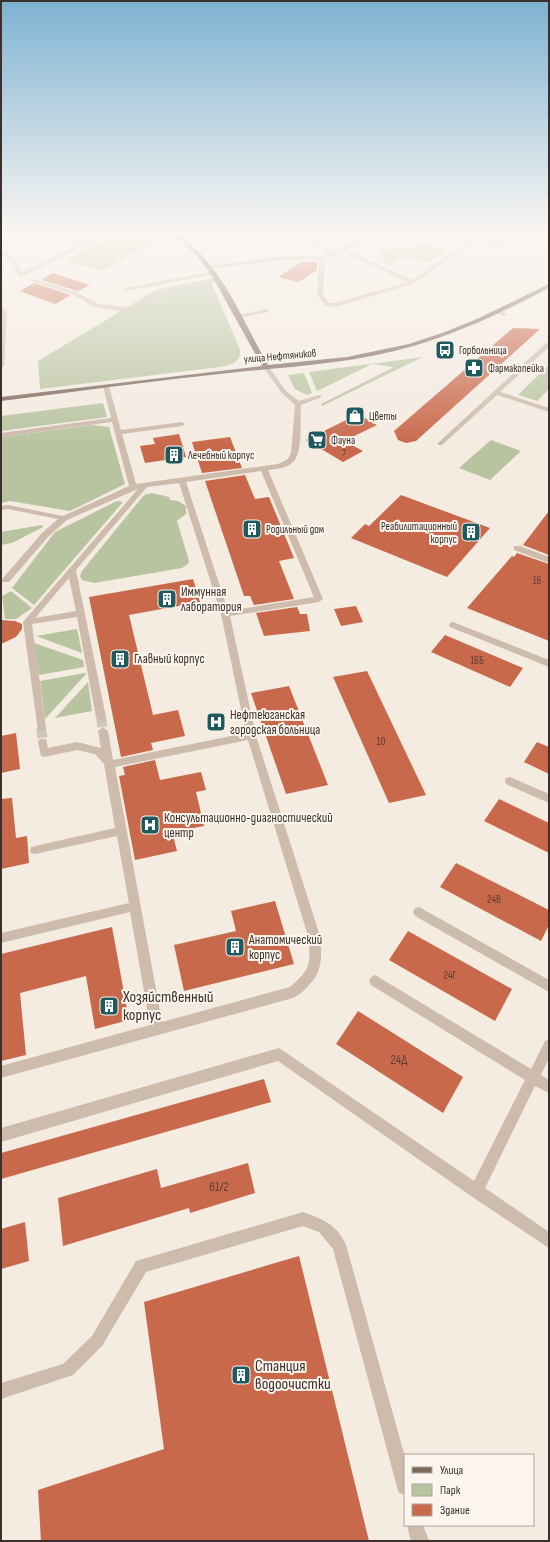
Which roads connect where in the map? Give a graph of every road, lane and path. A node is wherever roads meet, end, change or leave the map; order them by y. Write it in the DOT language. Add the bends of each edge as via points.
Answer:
graph roads {
  1 [pos="90,302"];
  2 [pos="147,302"];
  3 [pos="230,302"];
  4 [pos="325,302"];
  5 [pos="345,302"];
  6 [pos="521,302"];
  7 [pos="1,308"];
  8 [pos="266,311"];
  9 [pos="238,316"];
  10 [pos="549,345"];
  11 [pos="1,366"];
  12 [pos="266,367"];
  13 [pos="106,386"];
  14 [pos="496,393"];
  15 [pos="319,397"];
  16 [pos="1,399"];
  17 [pos="298,404"];
  18 [pos="549,410"];
  19 [pos="115,420"];
  20 [pos="182,424"];
  21 [pos="118,432"];
  22 [pos="1,435"];
  23 [pos="440,444"];
  24 [pos="264,469"];
  25 [pos="182,480"];
  26 [pos="144,486"];
  27 [pos="133,487"];
  28 [pos="1,508"];
  29 [pos="64,518"];
  30 [pos="517,548"];
  31 [pos="549,560"];
  32 [pos="72,570"];
  33 [pos="6,580"];
  34 [pos="81,613"];
  35 [pos="225,614"];
  36 [pos="27,622"];
  37 [pos="453,625"];
  38 [pos="549,664"];
  39 [pos="101,717"];
  40 [pos="41,728"];
  41 [pos="103,731"];
  42 [pos="251,736"];
  43 [pos="43,742"];
  44 [pos="110,764"];
  45 [pos="510,781"];
  46 [pos="549,799"];
  47 [pos="122,831"];
  48 [pos="35,850"];
  49 [pos="135,906"];
  50 [pos="418,912"];
  51 [pos="1,938"];
  52 [pos="374,981"];
  53 [pos="549,986"];
  54 [pos="158,1028"];
  55 [pos="549,1045"];
  56 [pos="1,1072"];
  57 [pos="533,1077"];
  58 [pos="549,1087"];
  59 [pos="1,1135"];
  60 [pos="476,1191"];
  61 [pos="549,1241"];
  62 [pos="1,1391"];
  63 [pos="404,1483"];
  64 [pos="416,1526"];
  65 [pos="420,1541"];
  1 -- 2 [label="street" via="104,308 121,309"];
  3 -- 9 [label="main road"];
  4 -- 5 [label="street" via="335,305"];
  6 -- 12 [label="main road, улица Нефтяников" via="501,313 410,346 328,361"];
  7 -- 11 [label="street" via="4,312"];
  8 -- 9 [label="street"];
  9 -- 12 [label="main road"];
  10 -- 14 [label="street"];
  12 -- 13 [label="main road, улица Нефтяников"];
  12 -- 17 [label="street" via="284,392"];
  13 -- 16 [label="main road, улица Нефтяников"];
  13 -- 19 [label="street"];
  14 -- 18 [label="street"];
  14 -- 23 [label="street"];
  15 -- 17 [label="street"];
  17 -- 24 [label="street" via="295,454 291,460 280,466"];
  19 -- 21 [label="street"];
  19 -- 22 [label="street"];
  20 -- 21 [label="street"];
  21 -- 27 [label="street"];
  24 -- 25 [label="street"];
  24 -- 35 [label="street" via="319,599"];
  25 -- 26 [label="street"];
  25 -- 35 [label="street"];
  26 -- 27 [label="street"];
  26 -- 32 [label="street"];
  27 -- 29 [label="street"];
  28 -- 29 [label="street" via="8,507"];
  29 -- 33 [label="street" via="45,535"];
  30 -- 31 [label="street"];
  32 -- 34 [label="street"];
  32 -- 36 [label="street"];
  34 -- 36 [label="street"];
  34 -- 39 [label="street"];
  35 -- 42 [label="street"];
  36 -- 40 [label="street"];
  37 -- 38 [label="street"];
  41 -- 44 [label="street"];
  42 -- 44 [label="street"];
  42 -- 54 [label="street" via="314,936 317,959 310,978 293,992"];
  43 -- 44 [label="street" via="44,753 77,746 98,751"];
  44 -- 47 [label="street"];
  45 -- 46 [label="street"];
  47 -- 48 [label="street"];
  47 -- 49 [label="street"];
  49 -- 51 [label="street"];
  49 -- 54 [label="street"];
  50 -- 53 [label="street"];
  52 -- 57 [label="street"];
  54 -- 56 [label="street"];
  55 -- 57 [label="street"];
  57 -- 58 [label="street"];
  57 -- 60 [label="street"];
  59 -- 60 [label="street" via="279,1054"];
  60 -- 61 [label="street"];
  62 -- 63 [label="street" via="68,1370 97,1341 141,1266 303,1219 324,1227 339,1245"];
  64 -- 65 [label="street"];
}
